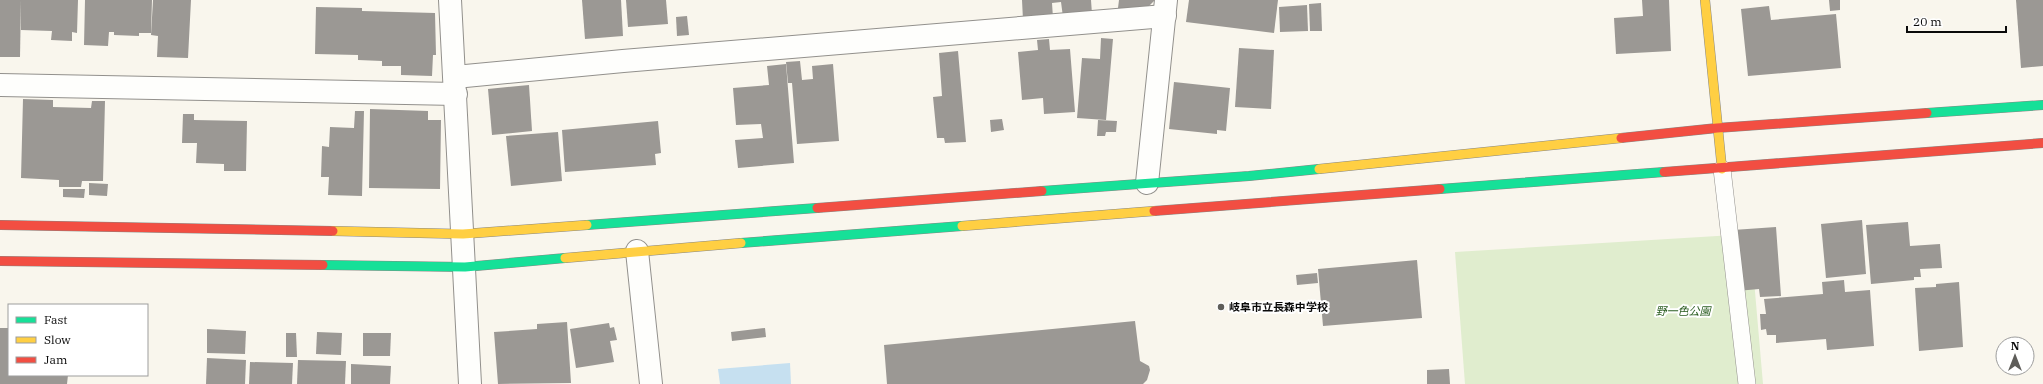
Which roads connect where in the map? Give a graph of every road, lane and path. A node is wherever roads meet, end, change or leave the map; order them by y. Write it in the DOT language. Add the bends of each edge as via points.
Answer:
graph roads {
  1 [pos="450,0"];
  2 [pos="1705,0"];
  3 [pos="1165,8"];
  4 [pos="0,85"];
  5 [pos="456,86"];
  6 [pos="2043,105"];
  7 [pos="1717,128"];
  8 [pos="2043,143"];
  9 [pos="1722,169"];
  10 [pos="1147,183"];
  11 [pos="0,225"];
  12 [pos="463,234"];
  13 [pos="637,251"];
  14 [pos="0,261"];
  15 [pos="465,267"];
  16 [pos="470,384"];
  17 [pos="651,384"];
  18 [pos="1747,384"];
  1 -- 5 [label="street"];
  2 -- 7 [label="street"];
  3 -- 5 [label="street" via="639,59"];
  3 -- 10 [label="street"];
  4 -- 5 [label="street"];
  5 -- 12 [label="street"];
  6 -- 7 [label="street"];
  7 -- 9 [label="street"];
  7 -- 10 [label="street" via="1249,176"];
  8 -- 9 [label="street"];
  9 -- 13 [label="street"];
  9 -- 18 [label="lane"];
  10 -- 12 [label="street"];
  11 -- 12 [label="street"];
  12 -- 15 [label="street"];
  13 -- 15 [label="street"];
  13 -- 17 [label="street"];
  14 -- 15 [label="street"];
  15 -- 16 [label="street"];
}
